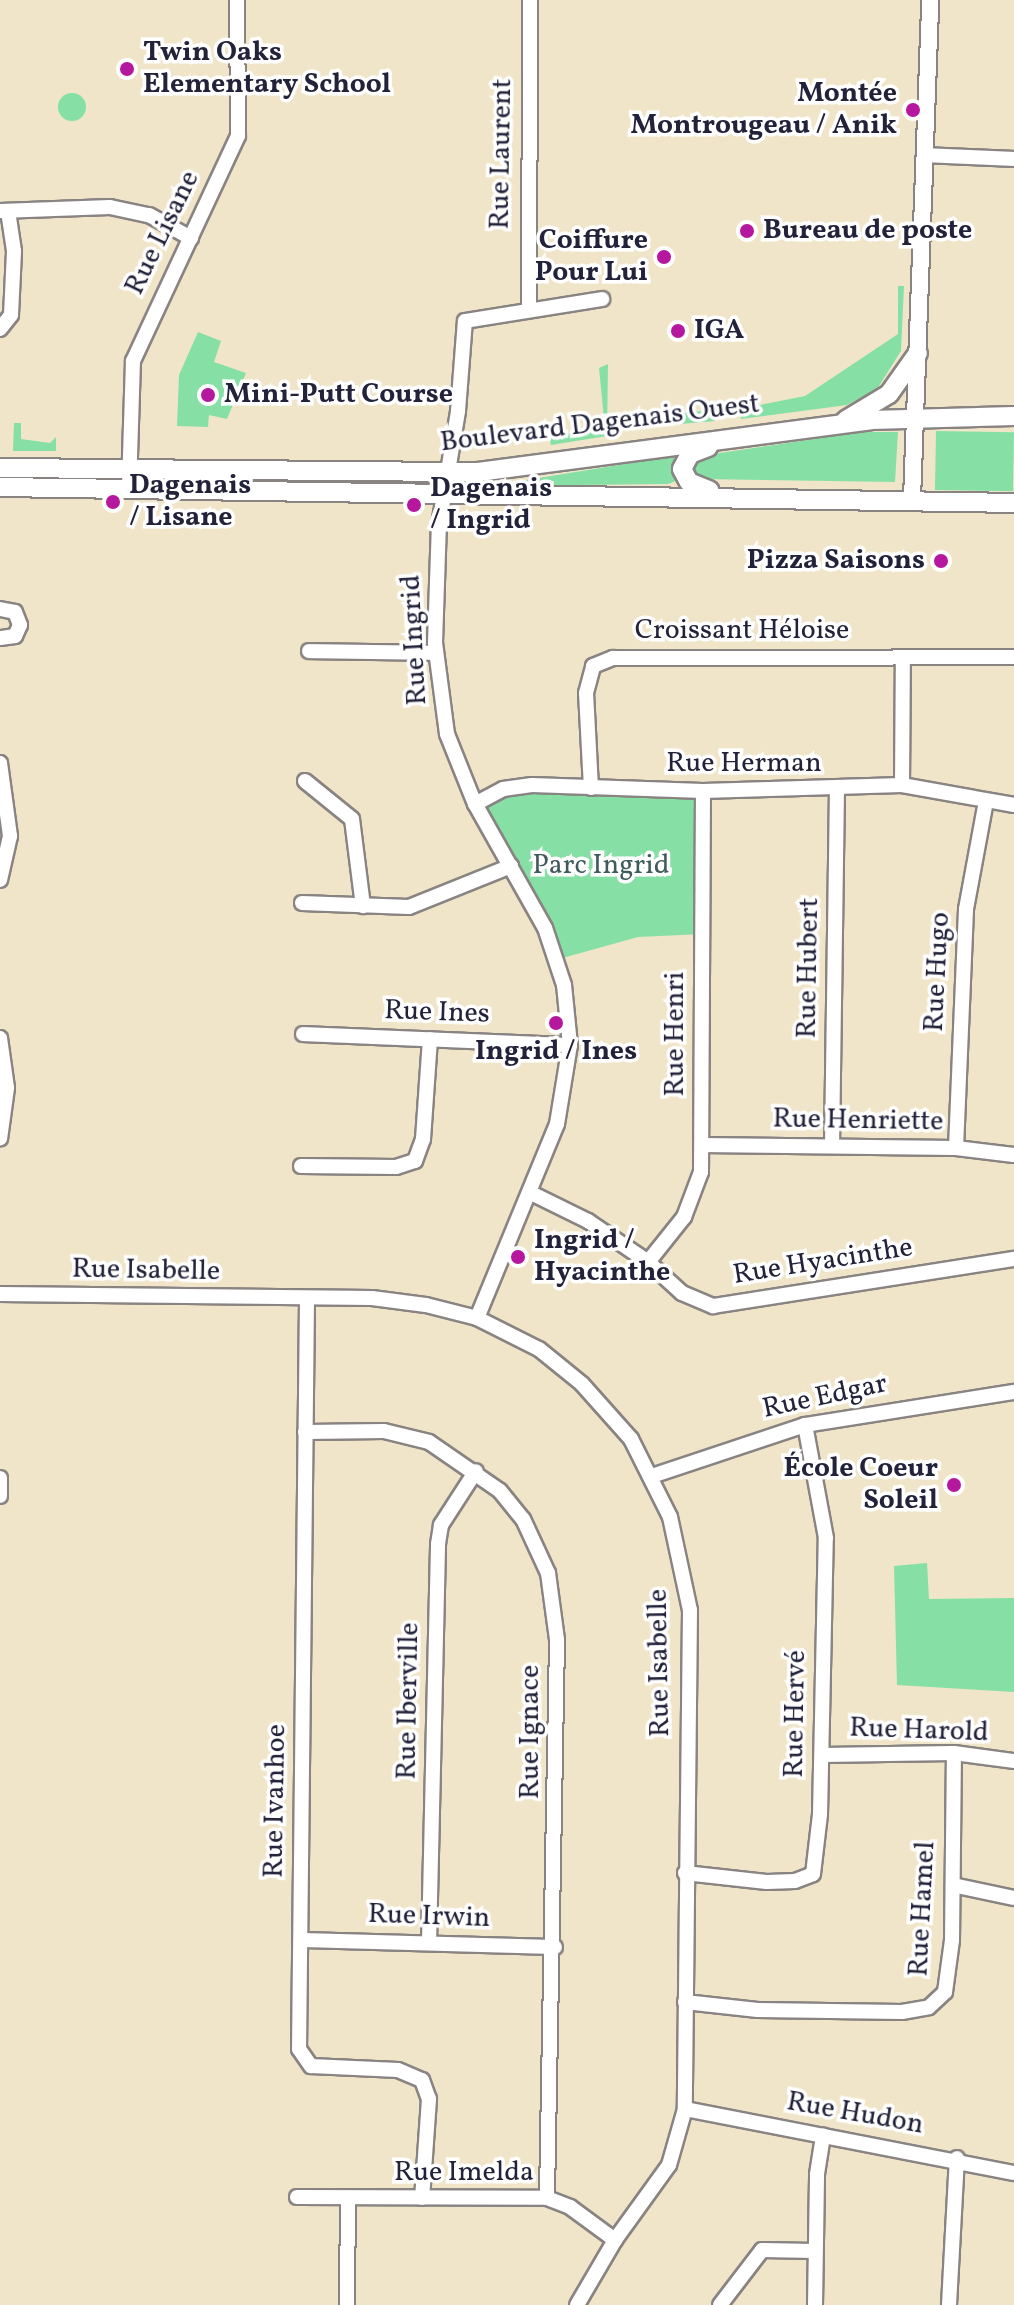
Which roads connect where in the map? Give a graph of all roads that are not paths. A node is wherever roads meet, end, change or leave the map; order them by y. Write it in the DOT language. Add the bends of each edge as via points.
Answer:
graph roads {
  1 [pos="237,0"];
  2 [pos="530,0"];
  3 [pos="930,0"];
  4 [pos="924,155"];
  5 [pos="1014,159"];
  6 [pos="4,211"];
  7 [pos="191,238"];
  8 [pos="602,299"];
  9 [pos="529,309"];
  10 [pos="0,329"];
  11 [pos="918,353"];
  12 [pos="1014,416"];
  13 [pos="916,417"];
  14 [pos="840,423"];
  15 [pos="733,437"];
  16 [pos="0,468"];
  17 [pos="129,469"];
  18 [pos="448,472"];
  19 [pos="0,487"];
  20 [pos="129,488"];
  21 [pos="444,492"];
  22 [pos="723,495"];
  23 [pos="912,499"];
  24 [pos="1014,503"];
  25 [pos="0,609"];
  26 [pos="0,638"];
  27 [pos="309,651"];
  28 [pos="435,653"];
  29 [pos="903,657"];
  30 [pos="1014,657"];
  31 [pos="0,763"];
  32 [pos="305,781"];
  33 [pos="902,785"];
  34 [pos="591,788"];
  35 [pos="837,790"];
  36 [pos="703,791"];
  37 [pos="986,801"];
  38 [pos="475,804"];
  39 [pos="1014,805"];
  40 [pos="511,866"];
  41 [pos="0,880"];
  42 [pos="302,903"];
  43 [pos="363,906"];
  44 [pos="303,1034"];
  45 [pos="0,1038"];
  46 [pos="430,1039"];
  47 [pos="570,1045"];
  48 [pos="0,1139"];
  49 [pos="702,1145"];
  50 [pos="832,1146"];
  51 [pos="956,1148"];
  52 [pos="1014,1155"];
  53 [pos="301,1166"];
  54 [pos="531,1193"];
  55 [pos="1014,1259"];
  56 [pos="648,1262"];
  57 [pos="0,1294"];
  58 [pos="307,1300"];
  59 [pos="477,1318"];
  60 [pos="1014,1392"];
  61 [pos="805,1425"];
  62 [pos="305,1432"];
  63 [pos="476,1471"];
  64 [pos="652,1476"];
  65 [pos="0,1478"];
  66 [pos="0,1496"];
  67 [pos="954,1753"];
  68 [pos="822,1755"];
  69 [pos="1014,1761"];
  70 [pos="685,1873"];
  71 [pos="953,1885"];
  72 [pos="1014,1898"];
  73 [pos="301,1940"];
  74 [pos="429,1943"];
  75 [pos="555,1947"];
  76 [pos="685,2002"];
  77 [pos="685,2109"];
  78 [pos="823,2135"];
  79 [pos="957,2158"];
  80 [pos="1014,2173"];
  81 [pos="297,2197"];
  82 [pos="422,2198"];
  83 [pos="547,2198"];
  84 [pos="348,2199"];
  85 [pos="615,2240"];
  86 [pos="815,2251"];
  87 [pos="347,2305"];
  88 [pos="577,2305"];
  89 [pos="720,2305"];
  90 [pos="815,2305"];
  91 [pos="949,2305"];
  1 -- 7 [label="street, Rue Lisane" via="238,136"];
  2 -- 9 [label="street, Rue Laurent"];
  3 -- 4 [label="street"];
  4 -- 5 [label="street"];
  4 -- 11 [label="street"];
  6 -- 7 [label="street" via="110,207 149,215"];
  6 -- 10 [label="street" via="14,251 11,315"];
  7 -- 17 [label="street, Rue Lisane" via="133,361"];
  8 -- 9 [label="street"];
  9 -- 18 [label="street, Rue Ingrid" via="465,321"];
  11 -- 13 [label="street"];
  11 -- 14 [label="main road" via="889,394"];
  12 -- 13 [label="main road, Boulevard Dagenais Ouest"];
  13 -- 14 [label="main road, Boulevard Dagenais Ouest"];
  13 -- 23 [label="street"];
  14 -- 15 [label="main road, Boulevard Dagenais Ouest"];
  15 -- 18 [label="main road, Boulevard Dagenais Ouest" via="504,470"];
  15 -- 22 [label="main road" via="690,454 682,469 689,482"];
  16 -- 17 [label="main road, Boulevard Dagenais Ouest"];
  17 -- 18 [label="main road, Boulevard Dagenais Ouest"];
  17 -- 20 [label="street, Rue Lisane"];
  18 -- 21 [label="street, Rue Ingrid"];
  19 -- 20 [label="main road, Boulevard Dagenais Ouest"];
  20 -- 21 [label="main road, Boulevard Dagenais Ouest"];
  21 -- 22 [label="main road, Boulevard Dagenais Ouest"];
  21 -- 28 [label="street, Rue Ingrid"];
  22 -- 23 [label="main road, Boulevard Dagenais Ouest"];
  23 -- 24 [label="main road, Boulevard Dagenais Ouest"];
  25 -- 26 [label="street" via="15,612 20,625 15,636"];
  27 -- 28 [label="street"];
  28 -- 38 [label="street, Rue Ingrid" via="447,734"];
  29 -- 30 [label="street, Croissant Héloise"];
  29 -- 33 [label="street"];
  29 -- 34 [label="street, Croissant Héloise" via="613,658 593,666 586,693"];
  31 -- 41 [label="street" via="10,836"];
  32 -- 43 [label="street" via="352,819"];
  33 -- 35 [label="street, Rue Herman"];
  33 -- 37 [label="street, Rue Herman"];
  34 -- 36 [label="street, Rue Herman"];
  34 -- 38 [label="street, Rue Herman" via="503,789"];
  35 -- 36 [label="street, Rue Herman"];
  35 -- 50 [label="street, Rue Hubert"];
  36 -- 49 [label="street, Rue Henri"];
  37 -- 39 [label="street, Rue Herman"];
  37 -- 51 [label="street, Rue Hugo" via="966,909"];
  38 -- 40 [label="street, Rue Ingrid"];
  40 -- 43 [label="street" via="430,901"];
  40 -- 47 [label="street, Rue Ingrid" via="545,928 564,985"];
  42 -- 43 [label="street"];
  44 -- 46 [label="street, Rue Ines"];
  45 -- 48 [label="street" via="7,1088"];
  46 -- 47 [label="street, Rue Ines"];
  46 -- 53 [label="street" via="423,1139 415,1161 396,1167"];
  47 -- 54 [label="street, Rue Ingrid" via="557,1124"];
  49 -- 50 [label="street, Rue Henriette"];
  49 -- 56 [label="street, Rue Henri" via="693,1200"];
  50 -- 51 [label="street, Rue Henriette"];
  51 -- 52 [label="street, Rue Henriette"];
  54 -- 56 [label="street, Rue Hyacinthe" via="588,1221"];
  54 -- 59 [label="street, Rue Ingrid"];
  55 -- 56 [label="street, Rue Hyacinthe" via="713,1306 682,1293"];
  57 -- 58 [label="street, Rue Isabelle"];
  58 -- 59 [label="street, Rue Isabelle" via="372,1298"];
  58 -- 62 [label="street, Rue Ivanhoe"];
  59 -- 64 [label="street, Rue Isabelle" via="539,1349 582,1384 624,1430"];
  60 -- 61 [label="street, Rue Edgar"];
  61 -- 64 [label="street, Rue Edgar"];
  61 -- 68 [label="street, Rue Hervé" via="826,1538"];
  62 -- 63 [label="street, Rue Ignace" via="399,1435 429,1442"];
  62 -- 73 [label="street, Rue Ivanhoe"];
  63 -- 74 [label="street, Rue Iberville" via="441,1525 438,1544"];
  63 -- 75 [label="street, Rue Ignace" via="523,1519 548,1573 555,1604"];
  64 -- 70 [label="street, Rue Isabelle" via="683,1560 690,1610"];
  65 -- 66 [label="street"];
  67 -- 68 [label="street, Rue Harold"];
  67 -- 69 [label="street, Rue Harold"];
  67 -- 71 [label="street, Rue Hamel"];
  68 -- 70 [label="street, Rue Hervé" via="813,1874 767,1882"];
  70 -- 76 [label="street, Rue Isabelle"];
  71 -- 72 [label="street"];
  71 -- 76 [label="street, Rue Hamel" via="945,1992 929,2007 902,2012 758,2010"];
  73 -- 74 [label="street, Rue Irwin"];
  73 -- 82 [label="street, Rue Ivanhoe" via="298,2037 303,2059 324,2067 398,2070 422,2080 429,2099"];
  74 -- 75 [label="street, Rue Irwin"];
  75 -- 83 [label="street, Rue Ignace"];
  76 -- 77 [label="street, Rue Isabelle"];
  77 -- 78 [label="street, Rue Hudon"];
  77 -- 85 [label="street, Rue Isabelle" via="669,2165"];
  78 -- 79 [label="street, Rue Hudon"];
  78 -- 86 [label="street"];
  79 -- 80 [label="street, Rue Hudon"];
  79 -- 91 [label="street"];
  81 -- 84 [label="street, Rue Imelda"];
  82 -- 83 [label="street, Rue Imelda"];
  82 -- 84 [label="street, Rue Imelda"];
  83 -- 85 [label="street, Rue Imelda" via="570,2207"];
  84 -- 87 [label="street"];
  85 -- 88 [label="street, Rue Isabelle"];
  86 -- 89 [label="street" via="762,2250"];
  86 -- 90 [label="street"];
}
